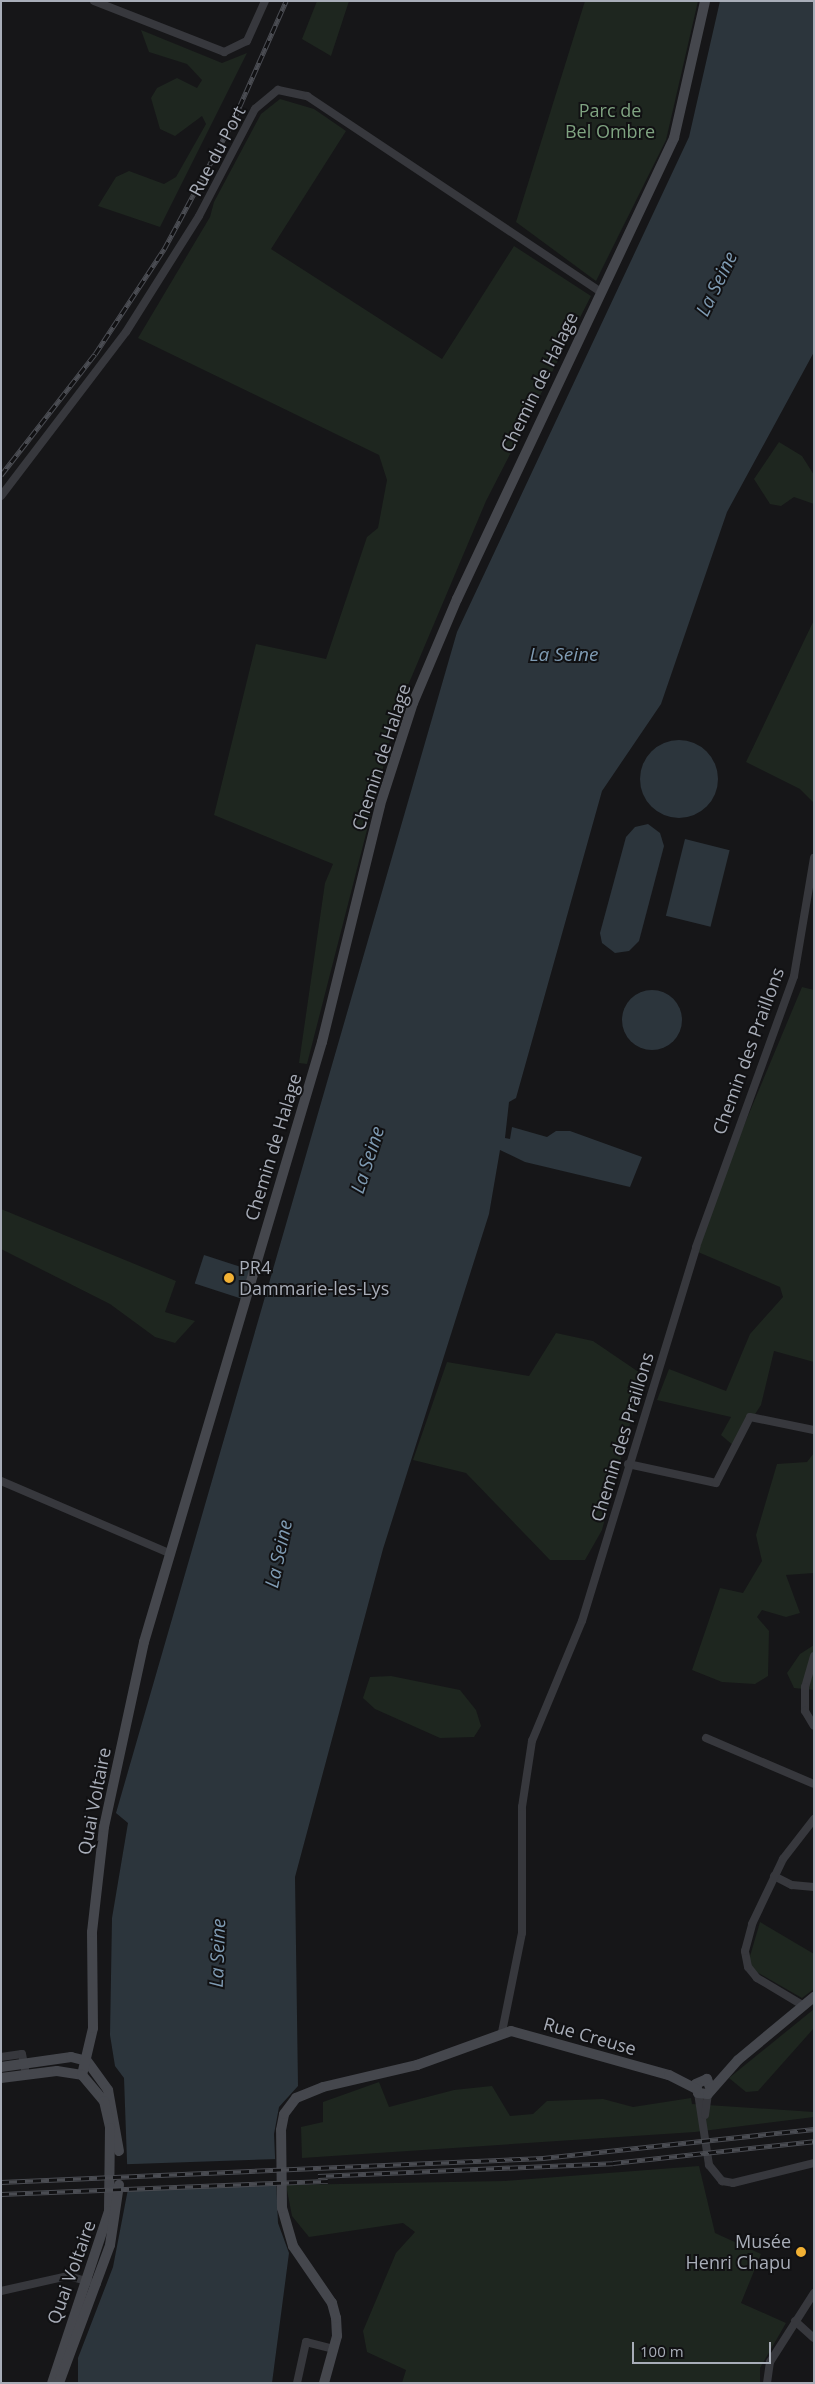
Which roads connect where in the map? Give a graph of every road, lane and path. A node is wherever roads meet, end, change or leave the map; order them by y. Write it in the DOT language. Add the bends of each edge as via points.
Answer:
graph roads {
  1 [pos="94,1"];
  2 [pos="265,1"];
  3 [pos="705,1"];
  4 [pos="602,292"];
  5 [pos="1,496"];
  6 [pos="814,858"];
  7 [pos="814,1430"];
  8 [pos="628,1464"];
  9 [pos="1,1482"];
  10 [pos="169,1553"];
  11 [pos="814,1656"];
  12 [pos="814,1726"];
  13 [pos="706,1738"];
  14 [pos="814,1784"];
  15 [pos="814,1819"];
  16 [pos="774,1876"];
  17 [pos="814,1887"];
  18 [pos="814,1997"];
  19 [pos="804,2006"];
  20 [pos="502,2032"];
  21 [pos="1,2058"];
  22 [pos="738,2060"];
  23 [pos="87,2061"];
  24 [pos="24,2063"];
  25 [pos="1,2067"];
  26 [pos="82,2074"];
  27 [pos="26,2075"];
  28 [pos="670,2075"];
  29 [pos="1,2078"];
  30 [pos="704,2079"];
  31 [pos="704,2092"];
  32 [pos="814,2163"];
  33 [pos="92,2282"];
  34 [pos="1,2291"];
  35 [pos="814,2293"];
  36 [pos="794,2321"];
  37 [pos="814,2338"];
  38 [pos="334,2349"];
  39 [pos="52,2383"];
  40 [pos="59,2383"];
  41 [pos="296,2383"];
  42 [pos="324,2383"];
  43 [pos="767,2383"];
  1 -- 2 [label="street" via="213,50 235,50 247,41"];
  3 -- 4 [label="street, Chemin de Halage" via="674,138"];
  4 -- 5 [label="street, Rue du Port" via="307,96 278,90 255,109 200,216 126,332"];
  4 -- 10 [label="street, Chemin de Halage" via="526,444 413,703 380,805 322,1042"];
  6 -- 8 [label="street, Chemin des Praillons" via="794,976 726,1156"];
  7 -- 8 [label="street" via="750,1418 716,1483"];
  8 -- 20 [label="street, Chemin des Praillons" via="582,1621 532,1741 522,1806 522,1933"];
  9 -- 10 [label="street"];
  10 -- 23 [label="street, Quai Voltaire" via="144,1642 104,1827 92,1932 93,2028"];
  11 -- 12 [label="street" via="805,1687 805,1711"];
  13 -- 14 [label="street"];
  15 -- 16 [label="street"];
  16 -- 17 [label="street" via="792,1885"];
  16 -- 19 [label="street" via="752,1924 745,1951 748,1967 757,1978"];
  18 -- 19 [label="street"];
  19 -- 22 [label="street"];
  20 -- 28 [label="street, Rue Creuse" via="521,2033"];
  20 -- 38 [label="street" via="417,2065 317,2088 296,2098 284,2114 282,2208 293,2246 332,2303"];
  21 -- 24 [label="street" via="22,2054"];
  22 -- 30 [label="street"];
  22 -- 31 [label="street"];
  23 -- 24 [label="street" via="71,2058"];
  23 -- 26 [label="street, Quai Voltaire"];
  23 -- 33 [label="street, Quai Voltaire" via="104,2078 114,2108 120,2164 114,2225"];
  24 -- 25 [label="street"];
  24 -- 27 [label="street"];
  26 -- 27 [label="street" via="57,2071"];
  26 -- 33 [label="street, Quai Voltaire" via="104,2101 113,2166 109,2211"];
  27 -- 29 [label="street"];
  28 -- 30 [label="street, Rue Creuse"];
  28 -- 31 [label="street, Rue Creuse"];
  30 -- 31 [label="street"];
  30 -- 31 [label="street"];
  31 -- 32 [label="street" via="704,2132 711,2170 727,2183"];
  33 -- 34 [label="street" via="68,2276"];
  33 -- 39 [label="street, Quai Voltaire" via="58,2354"];
  33 -- 40 [label="street, Quai Voltaire"];
  35 -- 36 [label="street"];
  36 -- 37 [label="street"];
  36 -- 43 [label="street" via="770,2362"];
  38 -- 41 [label="street" via="306,2342"];
  38 -- 42 [label="street"];
}
